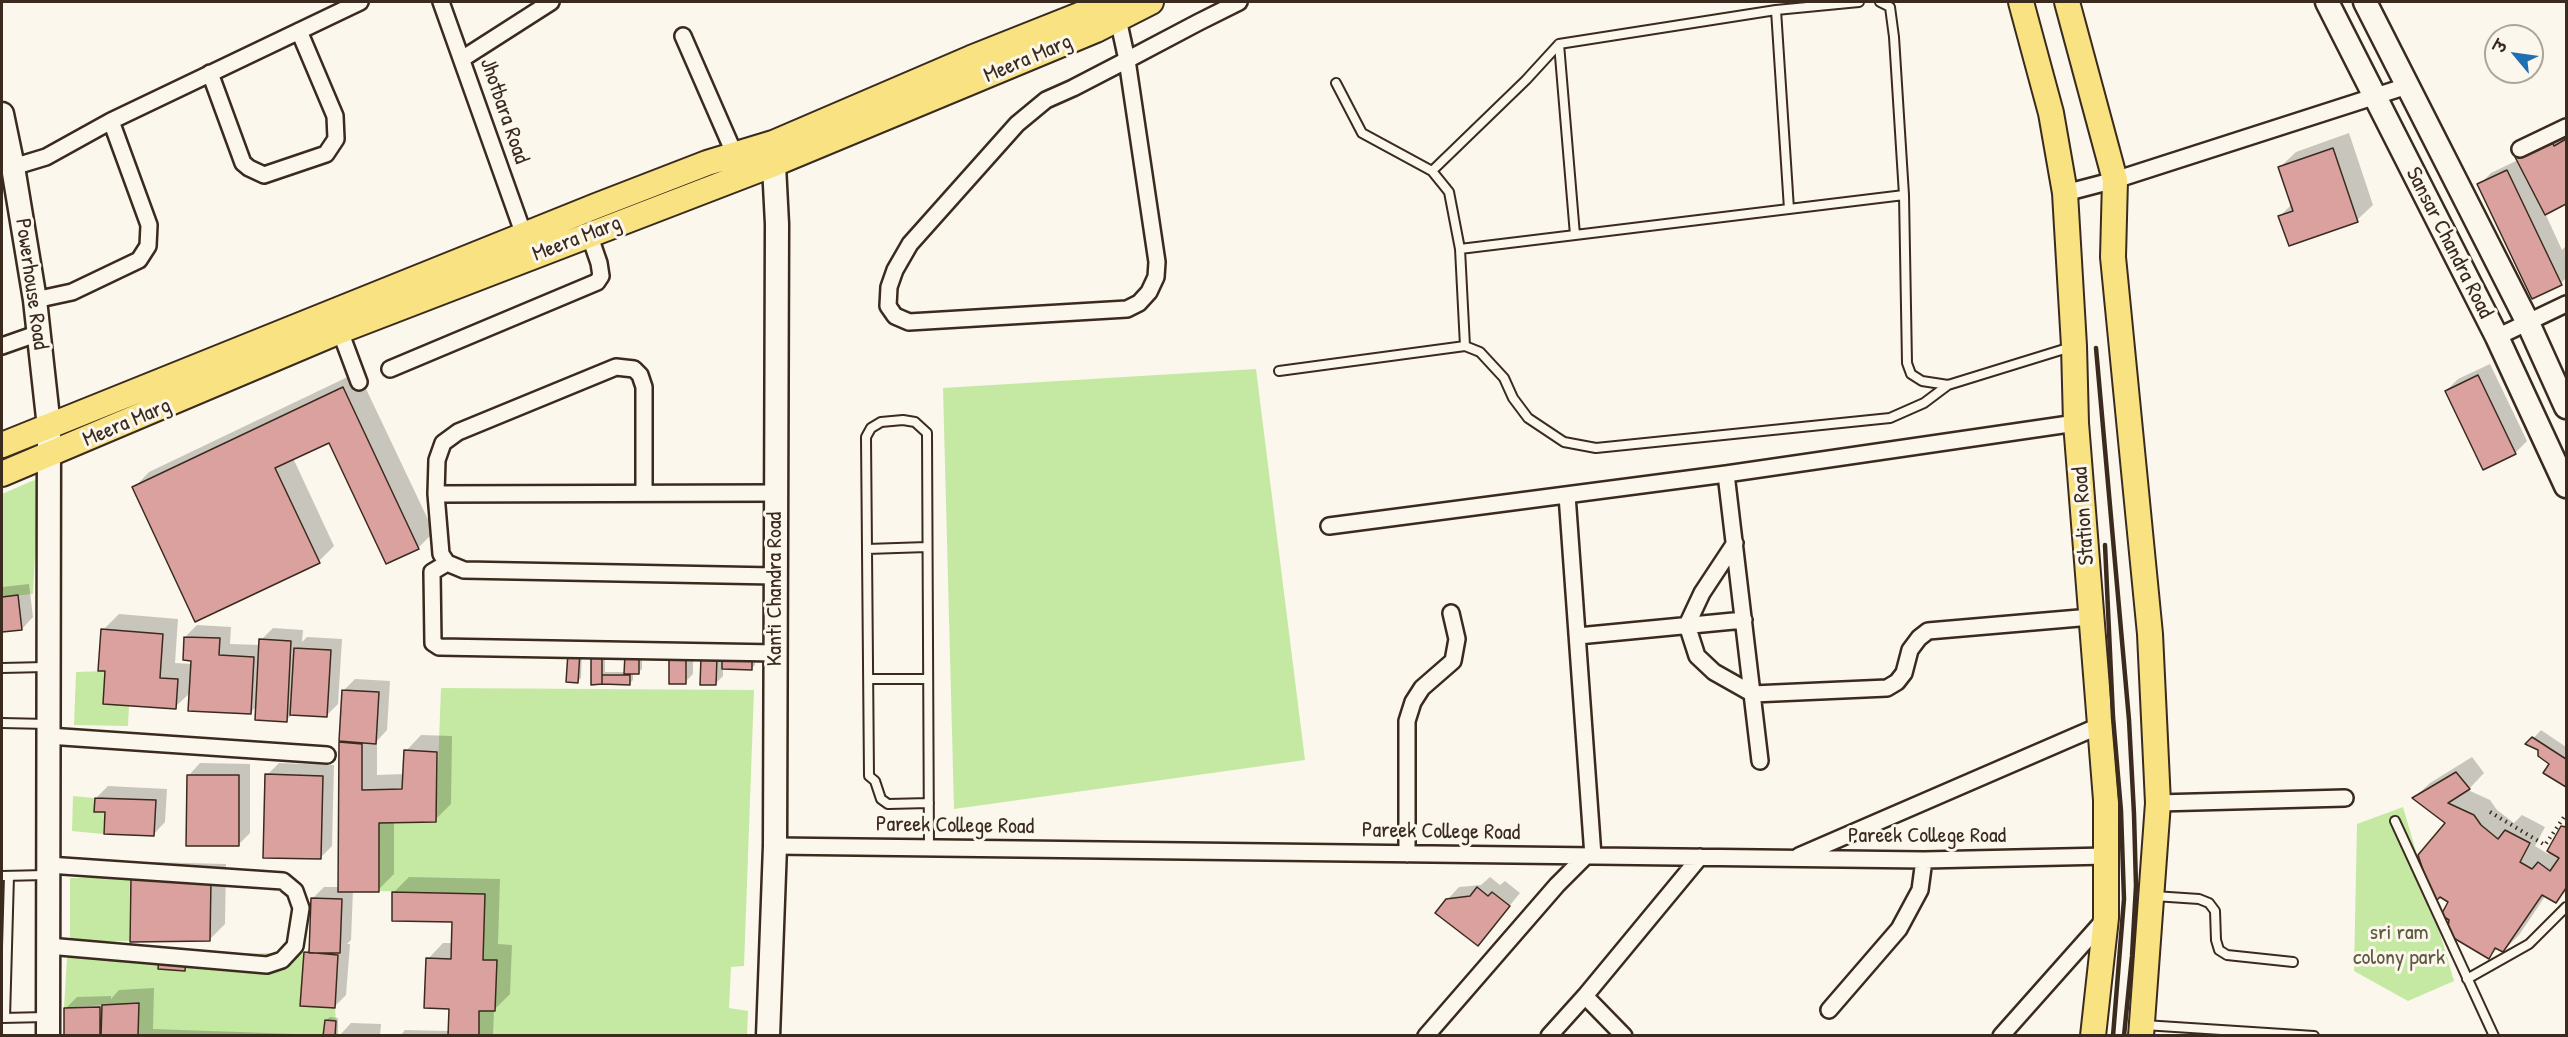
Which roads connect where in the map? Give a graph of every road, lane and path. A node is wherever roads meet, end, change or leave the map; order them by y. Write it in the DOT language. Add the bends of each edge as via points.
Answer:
graph roads {
  1 [pos="360,2"];
  2 [pos="441,2"];
  3 [pos="551,2"];
  4 [pos="1150,2"];
  5 [pos="1239,2"];
  6 [pos="1859,2"];
  7 [pos="1880,2"];
  8 [pos="2021,2"];
  9 [pos="2067,2"];
  10 [pos="2327,2"];
  11 [pos="2365,2"];
  12 [pos="1115,10"];
  13 [pos="1776,10"];
  14 [pos="300,30"];
  15 [pos="683,36"];
  16 [pos="1559,44"];
  17 [pos="462,59"];
  18 [pos="1127,60"];
  19 [pos="210,74"];
  20 [pos="1336,82"];
  21 [pos="2407,86"];
  22 [pos="2374,98"];
  23 [pos="2,114"];
  24 [pos="111,121"];
  25 [pos="2566,127"];
  26 [pos="2520,149"];
  27 [pos="773,154"];
  28 [pos="735,155"];
  29 [pos="13,167"];
  30 [pos="1432,171"];
  31 [pos="2115,180"];
  32 [pos="9,193"];
  33 [pos="2065,193"];
  34 [pos="1904,195"];
  35 [pos="1789,209"];
  36 [pos="589,234"];
  37 [pos="524,235"];
  38 [pos="1575,235"];
  39 [pos="1460,249"];
  40 [pos="35,300"];
  41 [pos="2566,304"];
  42 [pos="2528,323"];
  43 [pos="340,331"];
  44 [pos="39,333"];
  45 [pos="2498,337"];
  46 [pos="2,346"];
  47 [pos="1465,346"];
  48 [pos="2074,346"];
  49 [pos="390,369"];
  50 [pos="1279,371"];
  51 [pos="359,382"];
  52 [pos="1948,385"];
  53 [pos="2566,407"];
  54 [pos="2076,423"];
  55 [pos="49,427"];
  56 [pos="2,445"];
  57 [pos="49,456"];
  58 [pos="2,474"];
  59 [pos="1726,474"];
  60 [pos="2566,486"];
  61 [pos="644,492"];
  62 [pos="775,493"];
  63 [pos="436,494"];
  64 [pos="1567,495"];
  65 [pos="1329,526"];
  66 [pos="1735,543"];
  67 [pos="927,547"];
  68 [pos="867,549"];
  69 [pos="447,563"];
  70 [pos="774,576"];
  71 [pos="1451,614"];
  72 [pos="2091,617"];
  73 [pos="1744,620"];
  74 [pos="1687,625"];
  75 [pos="1578,636"];
  76 [pos="776,653"];
  77 [pos="48,666"];
  78 [pos="2,668"];
  79 [pos="868,679"];
  80 [pos="928,679"];
  81 [pos="1753,694"];
  82 [pos="2,723"];
  83 [pos="2100,726"];
  84 [pos="48,730"];
  85 [pos="327,755"];
  86 [pos="1760,761"];
  87 [pos="2345,798"];
  88 [pos="929,803"];
  89 [pos="2158,803"];
  90 [pos="2490,812"];
  91 [pos="2566,814"];
  92 [pos="2394,821"];
  93 [pos="775,846"];
  94 [pos="929,848"];
  95 [pos="1407,854"];
  96 [pos="1590,856"];
  97 [pos="2107,856"];
  98 [pos="1700,857"];
  99 [pos="1794,858"];
  100 [pos="1924,860"];
  101 [pos="48,870"];
  102 [pos="5,876"];
  103 [pos="2152,896"];
  104 [pos="2566,907"];
  105 [pos="2106,918"];
  106 [pos="48,946"];
  107 [pos="2294,962"];
  108 [pos="2467,979"];
  109 [pos="1585,996"];
  110 [pos="1829,1010"];
  111 [pos="3,1018"];
  112 [pos="48,1026"];
  113 [pos="2142,1030"];
  114 [pos="768,1035"];
  115 [pos="1426,1035"];
  116 [pos="1549,1035"];
  117 [pos="1624,1035"];
  118 [pos="2001,1035"];
  119 [pos="2093,1035"];
  120 [pos="2314,1035"];
  121 [pos="2494,1035"];
  1 -- 14 [label="street"];
  2 -- 17 [label="street, Jhotbara Road"];
  3 -- 17 [label="street"];
  4 -- 12 [label="main road, Meera Marg"];
  5 -- 18 [label="street"];
  6 -- 13 [label="lane"];
  7 -- 34 [label="lane" via="1890,7"];
  8 -- 33 [label="main road, Station Road" via="2051,113"];
  9 -- 31 [label="main road"];
  10 -- 22 [label="street, Sansar Chandra Road"];
  11 -- 21 [label="street, Sansar Chandra Road"];
  12 -- 18 [label="street"];
  12 -- 27 [label="main road, Meera Marg" via="1096,30"];
  13 -- 16 [label="lane"];
  13 -- 35 [label="lane"];
  14 -- 19 [label="street"];
  14 -- 19 [label="street" via="335,116 336,139 326,154 264,175 249,168 243,163"];
  15 -- 28 [label="street"];
  16 -- 30 [label="lane"];
  16 -- 38 [label="lane"];
  17 -- 37 [label="street, Jhotbara Road"];
  18 -- 18 [label="street" via="1157,262 1149,292 1127,309 909,322 895,316 888,306 895,270 910,244 978,166 1046,100"];
  19 -- 24 [label="street"];
  20 -- 30 [label="lane" via="1362,133"];
  21 -- 22 [label="street"];
  21 -- 42 [label="street, Sansar Chandra Road"];
  22 -- 31 [label="street"];
  22 -- 45 [label="street, Sansar Chandra Road"];
  23 -- 29 [label="street, Powerhouse Road"];
  24 -- 29 [label="street" via="46,157"];
  24 -- 40 [label="street" via="149,225 148,246 139,260 72,292"];
  25 -- 26 [label="street"];
  27 -- 28 [label="main road, Meera Marg"];
  27 -- 36 [label="main road, Meera Marg"];
  27 -- 62 [label="street, Kanti Chandra Road" via="777,224"];
  28 -- 37 [label="main road, Meera Marg"];
  29 -- 32 [label="street, Powerhouse Road"];
  30 -- 39 [label="lane" via="1449,192"];
  31 -- 33 [label="street"];
  31 -- 89 [label="main road" via="2113,257 2150,634"];
  32 -- 40 [label="street, Powerhouse Road"];
  33 -- 48 [label="main road, Station Road"];
  34 -- 35 [label="lane"];
  34 -- 52 [label="lane" via="1907,363 1911,374 1922,381"];
  35 -- 38 [label="lane"];
  36 -- 43 [label="main road, Meera Marg"];
  36 -- 49 [label="street" via="599,263 601,276 597,282"];
  37 -- 55 [label="main road, Meera Marg"];
  38 -- 39 [label="lane"];
  39 -- 47 [label="lane"];
  40 -- 44 [label="street, Powerhouse Road"];
  41 -- 42 [label="street"];
  42 -- 45 [label="street"];
  42 -- 53 [label="street, Sansar Chandra Road"];
  43 -- 51 [label="street"];
  43 -- 57 [label="main road, Meera Marg"];
  44 -- 46 [label="street"];
  44 -- 55 [label="street, Powerhouse Road"];
  45 -- 60 [label="street, Sansar Chandra Road"];
  47 -- 50 [label="lane"];
  47 -- 52 [label="lane" via="1480,352 1504,378 1528,418 1564,442 1596,448 1890,418 1924,403"];
  48 -- 52 [label="lane"];
  48 -- 54 [label="main road, Station Road"];
  54 -- 59 [label="street"];
  54 -- 72 [label="main road, Station Road"];
  55 -- 56 [label="main road, Meera Marg"];
  55 -- 57 [label="street, Powerhouse Road"];
  57 -- 58 [label="main road, Meera Marg"];
  57 -- 77 [label="street, Powerhouse Road"];
  59 -- 64 [label="street"];
  59 -- 66 [label="street"];
  61 -- 62 [label="street"];
  61 -- 63 [label="street"];
  61 -- 63 [label="street" via="644,387 634,369 616,367 458,432 444,443 437,460"];
  62 -- 70 [label="street, Kanti Chandra Road"];
  63 -- 69 [label="street" via="441,554"];
  64 -- 65 [label="street"];
  64 -- 75 [label="street"];
  66 -- 73 [label="street"];
  66 -- 74 [label="street" via="1702,593"];
  67 -- 68 [label="lane"];
  67 -- 68 [label="lane" via="927,433 915,422 903,420 881,422 866,437"];
  67 -- 80 [label="lane"];
  68 -- 79 [label="lane"];
  69 -- 70 [label="street" via="464,570"];
  69 -- 76 [label="street" via="432,572 433,643 439,647"];
  70 -- 76 [label="street, Kanti Chandra Road"];
  71 -- 95 [label="street" via="1457,639 1453,661 1422,688 1407,721"];
  72 -- 81 [label="street" via="1928,631 1910,650 1905,673 1887,688"];
  72 -- 83 [label="main road, Station Road"];
  73 -- 74 [label="street"];
  73 -- 81 [label="street"];
  74 -- 75 [label="street"];
  74 -- 81 [label="street" via="1697,656 1714,672"];
  75 -- 96 [label="street"];
  76 -- 93 [label="street, Kanti Chandra Road"];
  77 -- 78 [label="lane"];
  77 -- 84 [label="street, Powerhouse Road"];
  79 -- 80 [label="lane"];
  79 -- 88 [label="lane" via="869,776 888,804"];
  80 -- 88 [label="lane"];
  81 -- 86 [label="street"];
  82 -- 84 [label="lane"];
  83 -- 97 [label="main road, Station Road"];
  83 -- 99 [label="street"];
  84 -- 85 [label="street"];
  84 -- 101 [label="street, Powerhouse Road"];
  87 -- 89 [label="street"];
  88 -- 94 [label="lane"];
  89 -- 103 [label="main road"];
  90 -- 91 [label="path" via="2545,845"];
  92 -- 108 [label="lane"];
  93 -- 94 [label="street, Pareek College Road"];
  93 -- 114 [label="street, Kanti Chandra Road"];
  94 -- 95 [label="street, Pareek College Road"];
  95 -- 96 [label="street, Pareek College Road"];
  96 -- 98 [label="street, Pareek College Road"];
  96 -- 115 [label="street" via="1557,885"];
  97 -- 100 [label="street, Pareek College Road"];
  97 -- 105 [label="main road, Station Road"];
  98 -- 99 [label="street, Pareek College Road"];
  98 -- 109 [label="street"];
  99 -- 100 [label="street, Pareek College Road"];
  100 -- 110 [label="street" via="1920,890 1899,929"];
  101 -- 102 [label="lane"];
  101 -- 106 [label="street, Powerhouse Road"];
  101 -- 106 [label="street" via="283,881 295,891 301,908 295,946 282,960 267,965"];
  102 -- 111 [label="lane"];
  103 -- 107 [label="lane" via="2209,903 2215,911 2219,950 2227,955"];
  103 -- 113 [label="main road"];
  104 -- 108 [label="lane" via="2529,944"];
  105 -- 118 [label="street"];
  105 -- 119 [label="main road, Station Road"];
  106 -- 112 [label="street, Powerhouse Road"];
  108 -- 121 [label="lane"];
  109 -- 116 [label="street"];
  109 -- 117 [label="street"];
  111 -- 112 [label="lane"];
  113 -- 120 [label="lane"];
}
